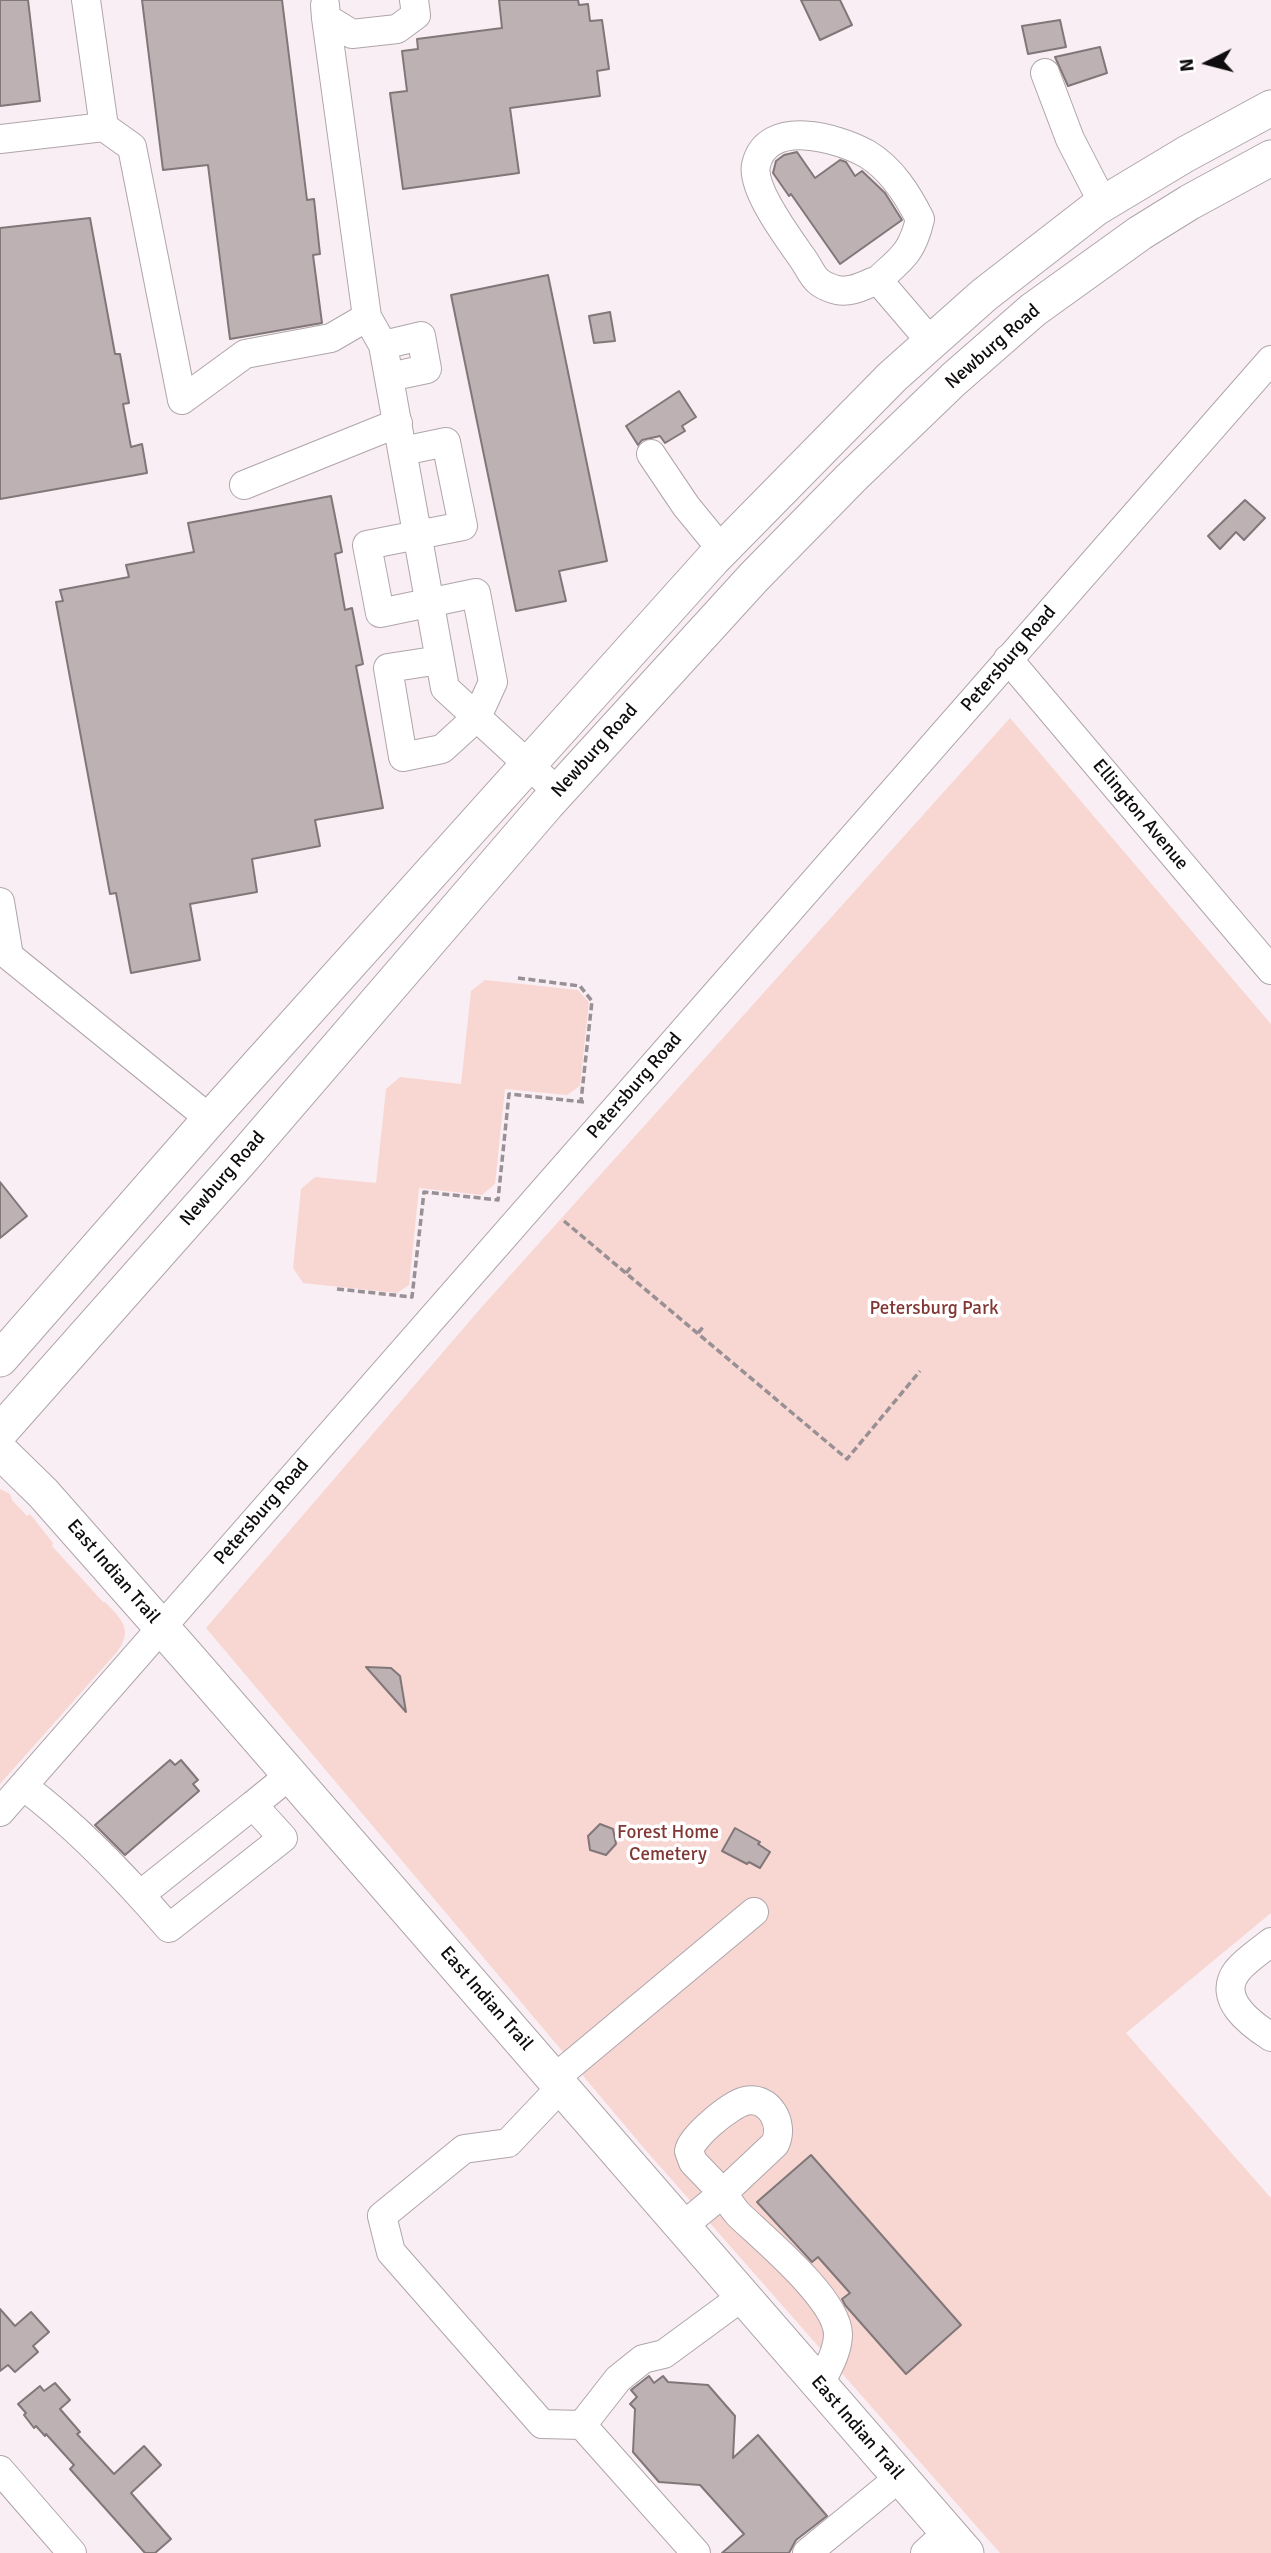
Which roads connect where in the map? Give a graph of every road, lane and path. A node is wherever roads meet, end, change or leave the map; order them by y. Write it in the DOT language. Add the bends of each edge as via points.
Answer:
graph roads {
  1 [pos="86,0"];
  2 [pos="414,0"];
  3 [pos="325,9"];
  4 [pos="1045,73"];
  5 [pos="1271,108"];
  6 [pos="104,127"];
  7 [pos="0,139"];
  8 [pos="1271,158"];
  9 [pos="1103,203"];
  10 [pos="878,280"];
  11 [pos="367,317"];
  12 [pos="931,342"];
  13 [pos="383,345"];
  14 [pos="1271,360"];
  15 [pos="389,377"];
  16 [pos="398,423"];
  17 [pos="403,451"];
  18 [pos="651,454"];
  19 [pos="244,485"];
  20 [pos="418,536"];
  21 [pos="722,551"];
  22 [pos="430,603"];
  23 [pos="1008,659"];
  24 [pos="440,660"];
  25 [pos="477,718"];
  26 [pos="530,766"];
  27 [pos="558,792"];
  28 [pos="0,902"];
  29 [pos="1271,970"];
  30 [pos="518,978"];
  31 [pos="209,1119"];
  32 [pos="564,1221"];
  33 [pos="631,1267"];
  34 [pos="626,1273"];
  35 [pos="337,1289"];
  36 [pos="704,1326"];
  37 [pos="698,1333"];
  38 [pos="0,1359"];
  39 [pos="920,1371"];
  40 [pos="0,1432"];
  41 [pos="0,1451"];
  42 [pos="161,1628"];
  43 [pos="290,1775"];
  44 [pos="23,1786"];
  45 [pos="253,1805"];
  46 [pos="0,1812"];
  47 [pos="140,1895"];
  48 [pos="754,1912"];
  49 [pos="1271,1942"];
  50 [pos="1271,2036"];
  51 [pos="559,2082"];
  52 [pos="723,2193"];
  53 [pos="682,2226"];
  54 [pos="743,2296"];
  55 [pos="820,2384"];
  56 [pos="583,2425"];
  57 [pos="0,2470"];
  58 [pos="900,2477"];
  59 [pos="947,2546"];
  60 [pos="72,2553"];
  61 [pos="696,2553"];
  62 [pos="807,2553"];
  1 -- 6 [label="street"];
  2 -- 3 [label="street" via="416,15 397,29 352,34"];
  3 -- 11 [label="street"];
  4 -- 9 [label="street" via="1070,139"];
  5 -- 9 [label="main road, Newburg Road"];
  6 -- 7 [label="street"];
  6 -- 11 [label="street" via="132,147 182,400 245,354 331,338"];
  8 -- 27 [label="main road, Newburg Road" via="1190,202 1097,263 1033,310 954,379 754,577"];
  9 -- 12 [label="main road, Newburg Road"];
  10 -- 10 [label="street" via="910,251 916,237 920,219 905,189 869,155 836,141 806,134 768,146 756,166 757,178 770,211 818,282 851,291"];
  10 -- 12 [label="street"];
  11 -- 13 [label="street"];
  12 -- 21 [label="main road, Newburg Road"];
  13 -- 15 [label="street"];
  13 -- 15 [label="street" via="421,336 426,369"];
  14 -- 23 [label="street, Petersburg Road"];
  15 -- 16 [label="street"];
  16 -- 17 [label="street"];
  16 -- 19 [label="street"];
  17 -- 20 [label="street"];
  17 -- 20 [label="street" via="446,442 463,526"];
  18 -- 21 [label="street"];
  20 -- 22 [label="street"];
  20 -- 22 [label="street" via="367,545 380,613"];
  21 -- 26 [label="main road, Newburg Road"];
  22 -- 24 [label="street"];
  22 -- 25 [label="street" via="476,593 493,682"];
  23 -- 29 [label="street, Ellington Avenue"];
  23 -- 42 [label="street, Petersburg Road"];
  24 -- 25 [label="street" via="445,688"];
  24 -- 25 [label="street" via="387,668 403,757 442,749"];
  25 -- 26 [label="street"];
  26 -- 27 [label="street"];
  26 -- 31 [label="main road, Newburg Road"];
  27 -- 40 [label="main road, Newburg Road"];
  28 -- 31 [label="street" via="9,956"];
  30 -- 35 [label="path" via="580,986 592,1001 583,1101 509,1094 498,1200 424,1192 412,1297"];
  31 -- 38 [label="main road, Newburg Road"];
  32 -- 34 [label="path"];
  33 -- 34 [label="path"];
  34 -- 37 [label="path"];
  36 -- 37 [label="path"];
  37 -- 39 [label="path" via="847,1460"];
  41 -- 42 [label="main road, East Indian Trail" via="43,1493"];
  42 -- 43 [label="main road, East Indian Trail"];
  42 -- 44 [label="street, Petersburg Road"];
  43 -- 45 [label="street"];
  43 -- 51 [label="main road, East Indian Trail"];
  44 -- 46 [label="street, Petersburg Road"];
  44 -- 47 [label="street" via="52,1807"];
  45 -- 47 [label="street"];
  45 -- 47 [label="street" via="283,1838 169,1928"];
  48 -- 51 [label="street"];
  49 -- 50 [label="street" via="1237,1972 1232,1994 1244,2018"];
  51 -- 53 [label="main road, East Indian Trail"];
  51 -- 56 [label="street" via="508,2143 464,2149 382,2216 391,2252 542,2424"];
  52 -- 52 [label="street" via="780,2135 776,2118 761,2103 745,2101 694,2139 689,2151 693,2162"];
  52 -- 53 [label="street"];
  52 -- 55 [label="street" via="831,2312 838,2332"];
  53 -- 54 [label="main road, East Indian Trail"];
  54 -- 55 [label="main road, East Indian Trail"];
  54 -- 56 [label="street" via="664,2354 643,2359 618,2379"];
  55 -- 58 [label="main road, East Indian Trail"];
  56 -- 61 [label="street"];
  57 -- 60 [label="street"];
  58 -- 59 [label="main road, East Indian Trail"];
  58 -- 62 [label="street"];
}
